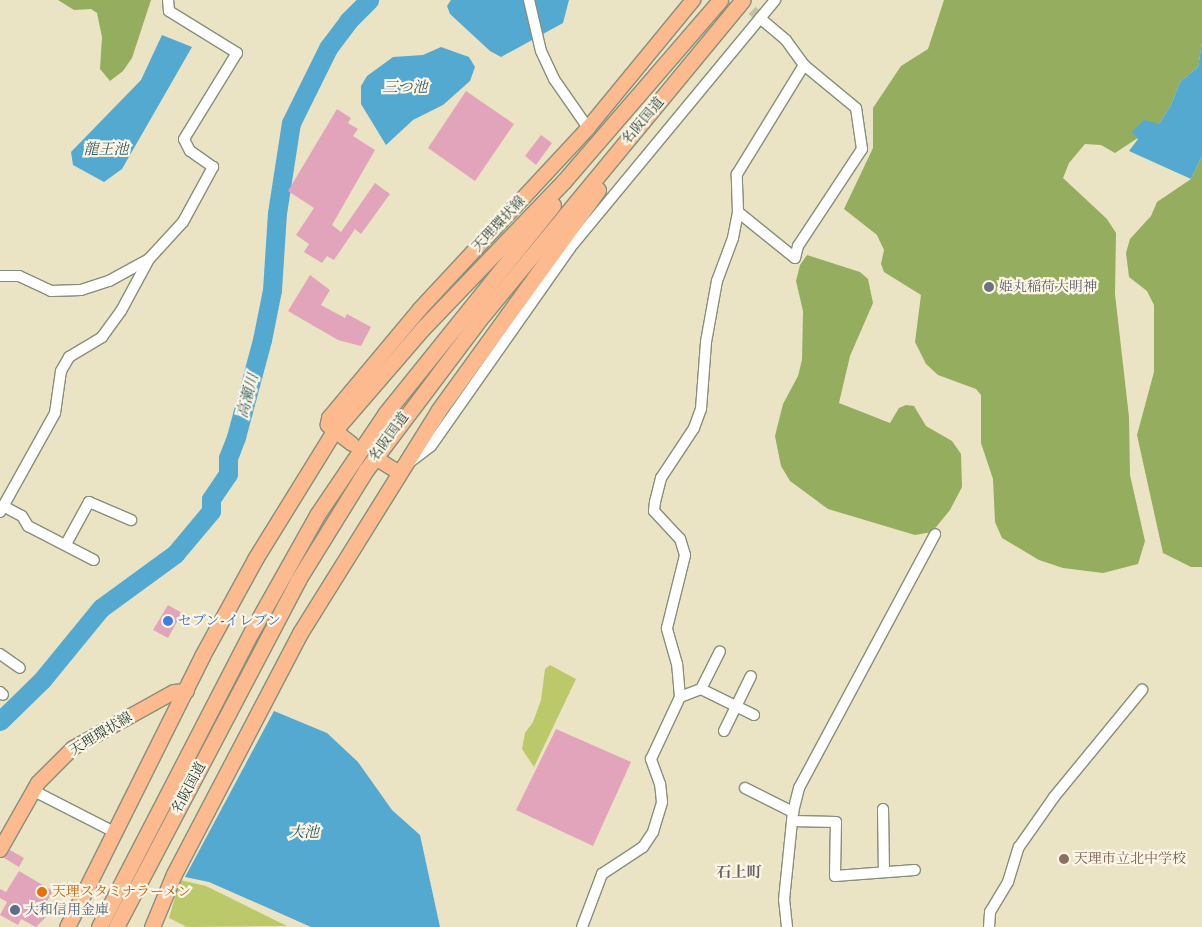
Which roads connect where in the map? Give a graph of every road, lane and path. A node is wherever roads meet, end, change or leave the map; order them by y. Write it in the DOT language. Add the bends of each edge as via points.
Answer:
graph roads {
  1 [pos="168,0"];
  2 [pos="529,0"];
  3 [pos="693,0"];
  4 [pos="721,0"];
  5 [pos="743,0"];
  6 [pos="775,0"];
  7 [pos="760,18"];
  8 [pos="804,65"];
  9 [pos="682,73"];
  10 [pos="588,128"];
  11 [pos="738,212"];
  12 [pos="149,259"];
  13 [pos="0,276"];
  14 [pos="334,431"];
  15 [pos="352,444"];
  16 [pos="382,462"];
  17 [pos="398,472"];
  18 [pos="2,509"];
  19 [pos="131,520"];
  20 [pos="935,534"];
  21 [pos="66,544"];
  22 [pos="94,560"];
  23 [pos="720,651"];
  24 [pos="0,654"];
  25 [pos="20,668"];
  26 [pos="751,676"];
  27 [pos="701,689"];
  28 [pos="1142,690"];
  29 [pos="187,691"];
  30 [pos="680,697"];
  31 [pos="737,706"];
  32 [pos="754,715"];
  33 [pos="724,731"];
  34 [pos="745,788"];
  35 [pos="34,791"];
  36 [pos="883,809"];
  37 [pos="792,816"];
  38 [pos="116,833"];
  39 [pos="0,850"];
  40 [pos="915,870"];
  41 [pos="96,872"];
  42 [pos="884,872"];
  43 [pos="56,927"];
  44 [pos="67,927"];
  45 [pos="99,927"];
  46 [pos="116,927"];
  47 [pos="152,927"];
  48 [pos="582,927"];
  49 [pos="787,927"];
  50 [pos="989,927"];
  1 -- 12 [label="street" via="169,11 237,53 184,139 190,151 213,168 209,178 183,222"];
  2 -- 10 [label="street" via="541,51 554,80"];
  3 -- 10 [label="main road, 天理環状線"];
  4 -- 14 [label="highway" via="564,182 423,328"];
  4 -- 45 [label="highway, 名阪国道" via="470,306 350,463 252,632"];
  5 -- 9 [label="highway, 名阪国道"];
  6 -- 7 [label="street"];
  7 -- 8 [label="street" via="786,40"];
  7 -- 17 [label="street" via="570,248 430,446"];
  8 -- 11 [label="street" via="738,174"];
  8 -- 11 [label="street" via="856,108 862,149 798,246 795,258"];
  9 -- 17 [label="highway" via="473,359"];
  9 -- 46 [label="highway, 名阪国道" via="483,315 366,470 294,588"];
  10 -- 14 [label="main road, 天理環状線" via="414,316 329,418 328,425"];
  11 -- 30 [label="street" via="733,238 717,281 706,342 701,409 694,428 661,478 655,502 654,511 680,539 685,555 667,628 677,664"];
  12 -- 13 [label="street" via="109,280 81,290 51,291 19,276"];
  12 -- 18 [label="street" via="121,311 102,337 69,357 60,371 54,413"];
  14 -- 15 [label="main road"];
  14 -- 29 [label="highway" via="255,559 202,656"];
  16 -- 17 [label="main road"];
  17 -- 47 [label="highway" via="300,633 174,874"];
  18 -- 21 [label="street" via="22,516 28,526"];
  19 -- 21 [label="street" via="89,502"];
  20 -- 37 [label="street" via="808,767"];
  21 -- 22 [label="street"];
  23 -- 27 [label="street"];
  24 -- 25 [label="street"];
  26 -- 31 [label="street"];
  27 -- 30 [label="street"];
  27 -- 31 [label="street"];
  28 -- 50 [label="street" via="1054,798 1019,847 1008,882 990,912"];
  29 -- 35 [label="main road, 天理環状線" via="174,692 73,748"];
  29 -- 38 [label="highway"];
  30 -- 48 [label="street" via="651,759 660,784 662,802 653,832 643,847 602,874"];
  31 -- 32 [label="street"];
  31 -- 33 [label="street"];
  34 -- 37 [label="street"];
  35 -- 38 [label="street"];
  35 -- 39 [label="main road, 天理環状線"];
  36 -- 42 [label="street"];
  37 -- 42 [label="street" via="836,822 835,876"];
  37 -- 49 [label="street" via="784,900"];
  38 -- 41 [label="highway"];
  40 -- 42 [label="street"];
  41 -- 43 [label="highway"];
  41 -- 44 [label="highway"];
}
